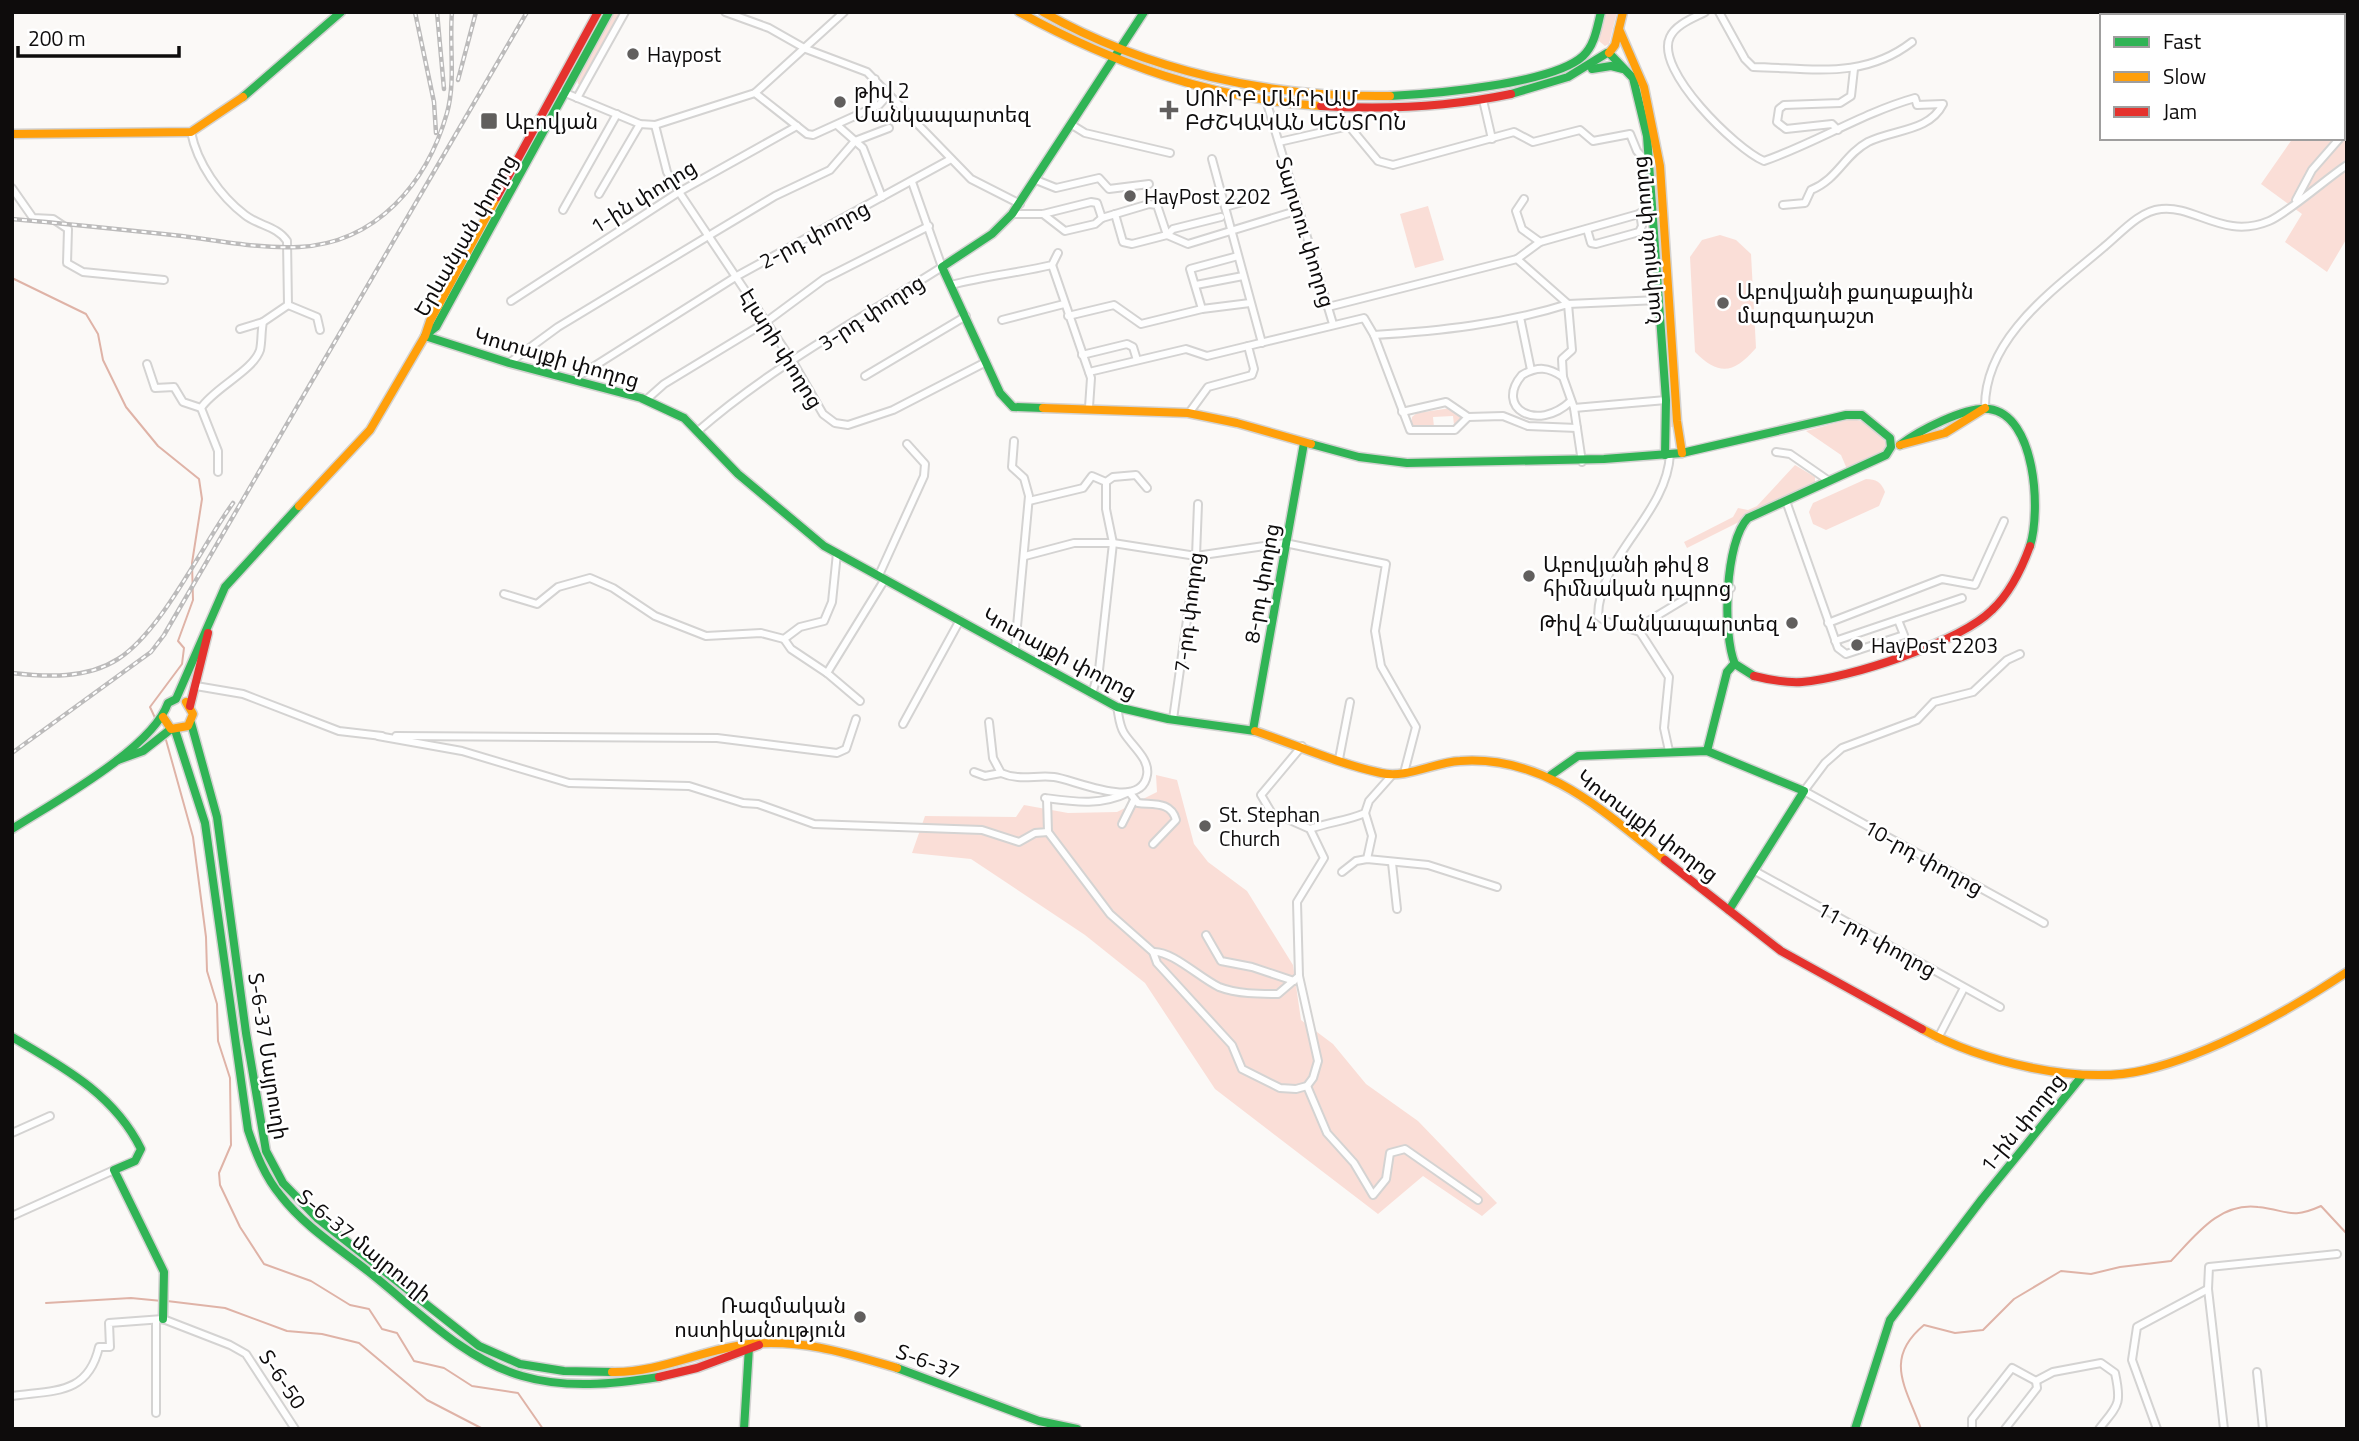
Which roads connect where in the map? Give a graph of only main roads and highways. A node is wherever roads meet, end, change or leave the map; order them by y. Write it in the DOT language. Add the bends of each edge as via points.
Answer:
graph roads {
  1 [pos="341,12"];
  2 [pos="598,12"];
  3 [pos="609,12"];
  4 [pos="1019,12"];
  5 [pos="1043,12"];
  6 [pos="1144,12"];
  7 [pos="1601,12"];
  8 [pos="1623,12"];
  9 [pos="1619,29"];
  10 [pos="1593,41"];
  11 [pos="1120,50"];
  12 [pos="1608,53"];
  13 [pos="1114,60"];
  14 [pos="1625,70"];
  15 [pos="1582,72"];
  16 [pos="561,91"];
  17 [pos="12,134"];
  18 [pos="425,336"];
  19 [pos="1304,443"];
  20 [pos="1894,445"];
  21 [pos="1682,453"];
  22 [pos="1667,455"];
  23 [pos="208,625"];
  24 [pos="1734,664"];
  25 [pos="176,699"];
  26 [pos="190,706"];
  27 [pos="163,717"];
  28 [pos="191,723"];
  29 [pos="173,729"];
  30 [pos="1253,730"];
  31 [pos="1707,751"];
  32 [pos="115,762"];
  33 [pos="1551,775"];
  34 [pos="12,829"];
  35 [pos="1729,909"];
  36 [pos="2347,972"];
  37 [pos="12,1037"];
  38 [pos="2082,1076"];
  39 [pos="257,1107"];
  40 [pos="244,1109"];
  41 [pos="425,1309"];
  42 [pos="161,1318"];
  43 [pos="763,1343"];
  44 [pos="749,1347"];
  45 [pos="744,1429"];
  46 [pos="1077,1429"];
  47 [pos="1855,1429"];
  1 -- 17 [label="main road" via="249,93 191,132"];
  2 -- 16 [label="main road, Երևանյան փողոց"];
  3 -- 16 [label="main road, Երևանյան փողոց"];
  4 -- 13 [label="main road"];
  5 -- 11 [label="main road"];
  6 -- 11 [label="main road"];
  7 -- 10 [label="main road"];
  8 -- 9 [label="main road"];
  9 -- 12 [label="main road"];
  9 -- 21 [label="main road, Նաիրյան փողոց" via="1644,87 1660,166"];
  10 -- 11 [label="main road" via="1583,56 1570,64 1509,83 1396,97 1263,86 1197,74"];
  10 -- 12 [label="main road, Նաիրյան փողոց" via="1599,51"];
  11 -- 13 [label="main road"];
  12 -- 14 [label="main road, Նաիրյան փողոց"];
  12 -- 15 [label="main road"];
  13 -- 15 [label="main road" via="1194,86 1266,100 1396,109 1483,100"];
  13 -- 19 [label="main road" via="1012,214 992,234 942,267 1000,393 1013,407 1189,413"];
  14 -- 15 [label="main road" via="1599,66"];
  14 -- 22 [label="main road, Նաիրյան փողոց" via="1639,97 1651,166"];
  16 -- 18 [label="main road, Երևանյան փողոց"];
  18 -- 23 [label="main road, Երևանյան փողոց" via="370,430 225,587"];
  18 -- 30 [label="main road, Կոտայքի փողոց" via="646,401 684,418 738,474 837,553 1117,707"];
  19 -- 22 [label="main road" via="1403,463 1582,462"];
  19 -- 30 [label="main road, 8-րդ փողոց"];
  20 -- 21 [label="main road" via="1871,421 1852,414"];
  20 -- 24 [label="main road" via="1883,457 1741,523 1727,630"];
  20 -- 24 [label="main road" via="1985,408 2003,414 2020,433 2030,462 2036,513 2031,541 2008,590 1990,613 1954,633 1894,657 1814,680 1778,681 1749,674"];
  21 -- 22 [label="main road"];
  23 -- 25 [label="main road, Երևանյան փողոց"];
  23 -- 26 [label="main road"];
  24 -- 31 [label="main road" via="1727,672"];
  25 -- 26 [label="main road"];
  25 -- 27 [label="main road" via="166,705"];
  26 -- 28 [label="main road"];
  27 -- 29 [label="main road"];
  27 -- 32 [label="main road"];
  28 -- 29 [label="main road"];
  28 -- 39 [label="main road, Տ-6-37 Մայրուղի / Տ-6-37" via="217,817"];
  29 -- 32 [label="main road" via="143,751"];
  29 -- 40 [label="main road, Տ-6-37 մայրուղի / Տ-6-37" via="205,823"];
  30 -- 33 [label="main road, Կոտայքի փողոց" via="1393,774 1439,763 1483,761"];
  31 -- 33 [label="main road" via="1578,756"];
  31 -- 35 [label="main road" via="1804,791"];
  32 -- 34 [label="main road"];
  33 -- 35 [label="main road, Կոտայքի փողոց"];
  35 -- 38 [label="main road, Կոտայքի փողոց" via="1781,951 1938,1038 2005,1061"];
  36 -- 38 [label="main road, 1-ին փողոց" via="2298,1005 2184,1058 2132,1073"];
  37 -- 42 [label="main road" via="100,1094 122,1116 141,1149 135,1161 114,1170 164,1272"];
  38 -- 47 [label="main road, 1-ին փողոց" via="1890,1320"];
  39 -- 40 [label="main road"];
  39 -- 41 [label="main road, Տ-6-37 Մայրուղի / Տ-6-37" via="266,1151 289,1191"];
  40 -- 41 [label="main road, Տ-6-37 մայրուղի / Տ-6-37" via="255,1154 275,1192 293,1213"];
  41 -- 44 [label="main road, Տ-6-37 մայրուղի / Տ-6-37" via="474,1353 519,1376 593,1383"];
  43 -- 44 [label="main road, Տ-6-37 մայրուղի / Տ-6-37"];
  43 -- 46 [label="main road, Տ-6-37 / Տ-6-37" via="813,1344 845,1352 1039,1421"];
  44 -- 45 [label="main road"];
}
